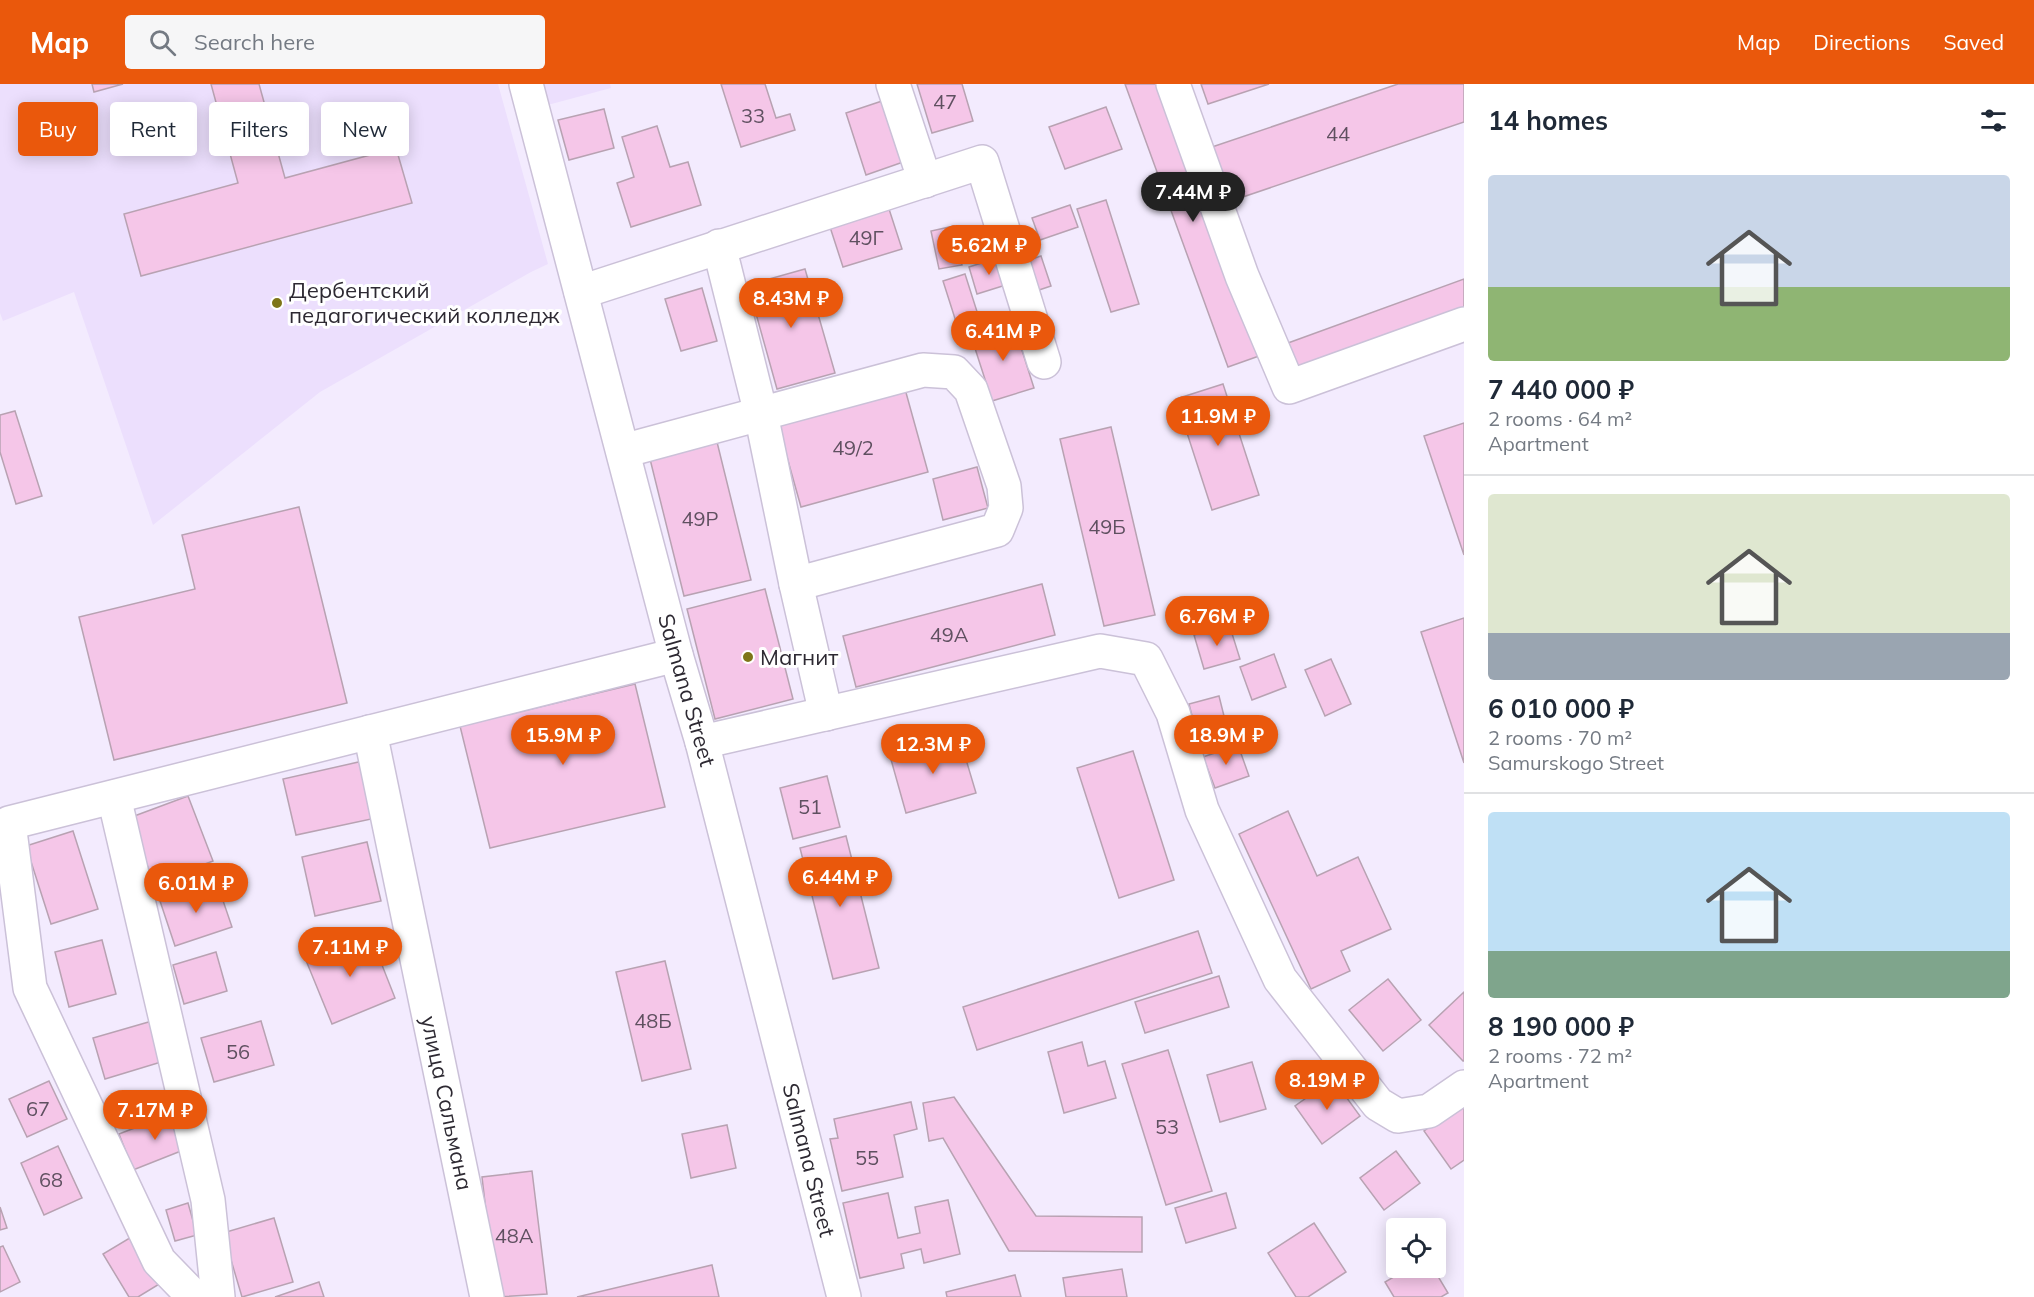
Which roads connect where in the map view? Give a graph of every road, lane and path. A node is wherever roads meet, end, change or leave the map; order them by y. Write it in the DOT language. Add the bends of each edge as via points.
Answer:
graph roads {
  1 [pos="526,84"];
  2 [pos="893,84"];
  3 [pos="1173,84"];
  4 [pos="924,181"];
  5 [pos="719,246"];
  6 [pos="581,292"];
  7 [pos="1464,324"];
  8 [pos="1044,362"];
  9 [pos="761,414"];
  10 [pos="623,451"];
  11 [pos="796,584"];
  12 [pos="676,655"];
  13 [pos="826,714"];
  14 [pos="370,732"];
  15 [pos="702,742"];
  16 [pos="114,797"];
  17 [pos="1464,1087"];
  18 [pos="194,1297"];
  19 [pos="218,1297"];
  20 [pos="487,1297"];
  21 [pos="844,1297"];
  1 -- 6 [label="street, Salmana Street"];
  2 -- 4 [label="street"];
  3 -- 7 [label="street" via="1242,276 1289,387"];
  4 -- 5 [label="street"];
  4 -- 8 [label="street" via="982,162"];
  5 -- 6 [label="street"];
  5 -- 9 [label="street"];
  6 -- 10 [label="street, Salmana Street"];
  9 -- 10 [label="street"];
  9 -- 11 [label="street"];
  9 -- 11 [label="street" via="923,370 954,372 971,390 1004,486 1006,508 997,530"];
  10 -- 12 [label="street, Salmana Street"];
  11 -- 13 [label="street"];
  12 -- 14 [label="street"];
  12 -- 15 [label="street, Salmana Street"];
  13 -- 15 [label="street"];
  13 -- 17 [label="street" via="1100,651 1146,659 1173,713 1202,810 1280,979 1378,1104 1398,1116 1428,1111"];
  14 -- 16 [label="street"];
  14 -- 20 [label="street, улица Сальмана"];
  15 -- 21 [label="street, Salmana Street"];
  16 -- 18 [label="street" via="9,823 30,988 159,1261"];
  16 -- 19 [label="street" via="208,1200"];
}
